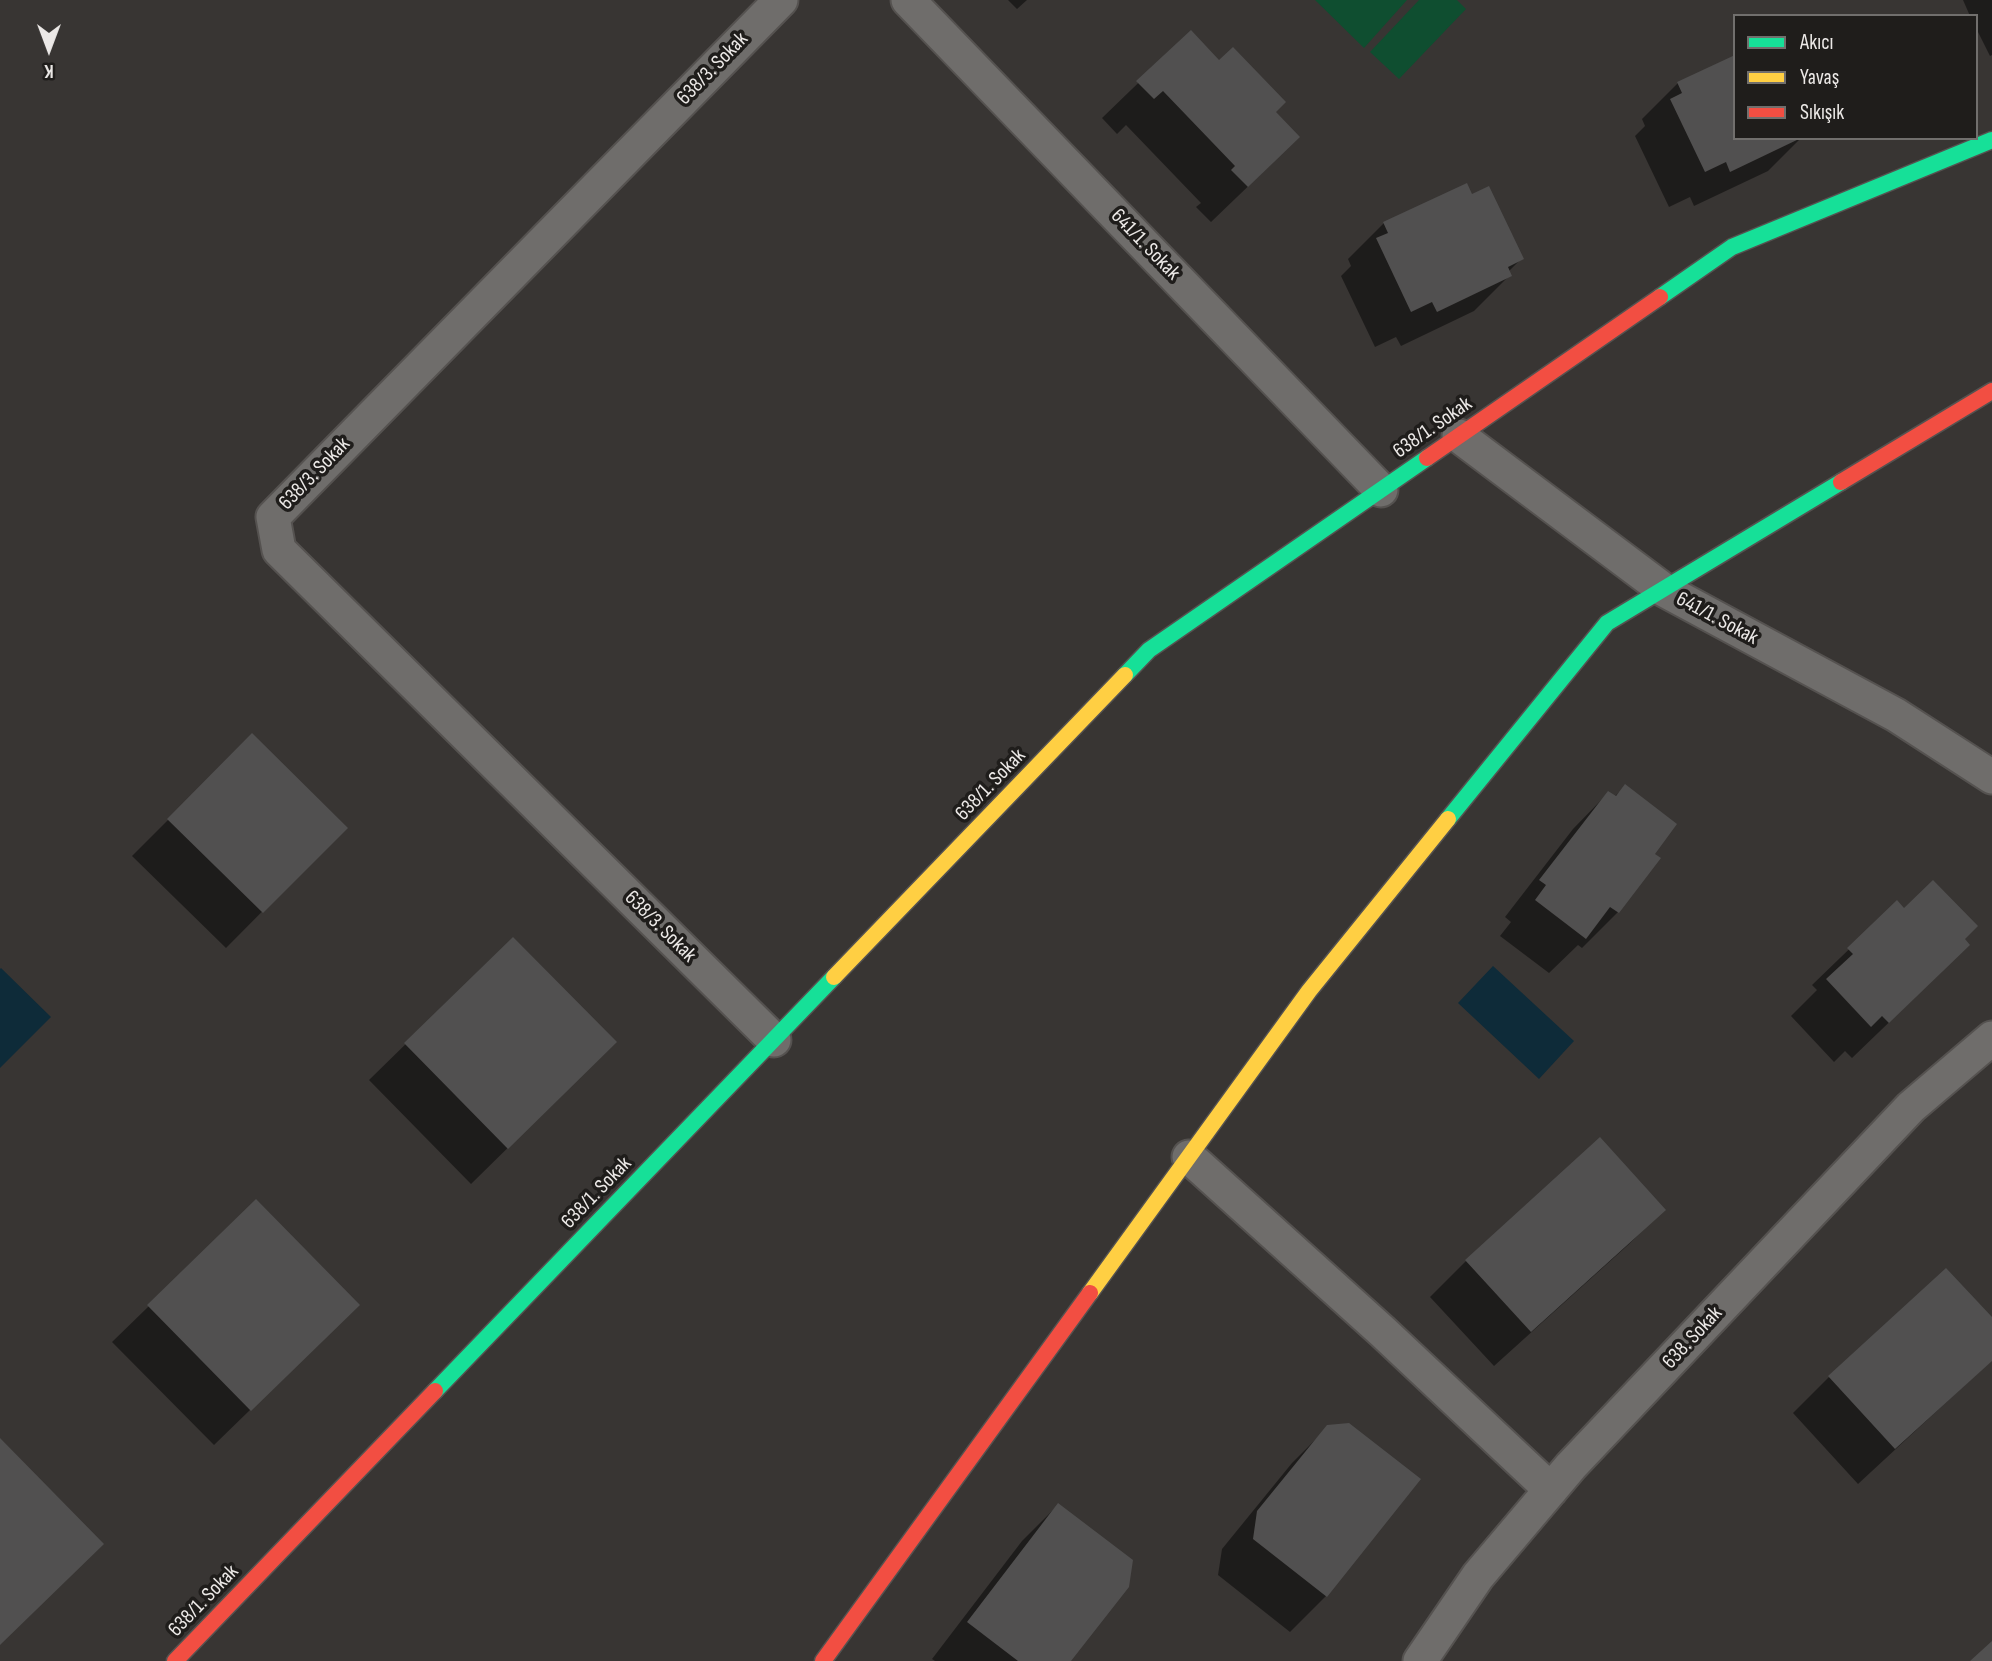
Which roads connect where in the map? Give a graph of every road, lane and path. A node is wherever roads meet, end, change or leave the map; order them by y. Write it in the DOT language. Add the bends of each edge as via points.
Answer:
graph roads {
  1 [pos="781,0"];
  2 [pos="908,0"];
  3 [pos="1992,140"];
  4 [pos="1992,391"];
  5 [pos="1459,436"];
  6 [pos="1381,490"];
  7 [pos="1664,590"];
  8 [pos="1992,777"];
  9 [pos="1992,1038"];
  10 [pos="774,1040"];
  11 [pos="1189,1157"];
  12 [pos="1551,1490"];
  13 [pos="176,1661"];
  14 [pos="823,1661"];
  15 [pos="1420,1661"];
  1 -- 10 [label="street, 638/3. Sokak" via="273,517 279,551"];
  2 -- 6 [label="street, 641/1. Sokak"];
  3 -- 5 [label="street, 638/1. Sokak" via="1732,247"];
  4 -- 7 [label="street"];
  5 -- 6 [label="street, 638/1. Sokak"];
  5 -- 7 [label="street, 641/1. Sokak"];
  6 -- 10 [label="street, 638/1. Sokak" via="1149,650"];
  7 -- 8 [label="street, 641/1. Sokak" via="1896,715"];
  7 -- 11 [label="street" via="1607,623 1309,990"];
  9 -- 12 [label="street, 638. Sokak" via="1911,1107"];
  10 -- 13 [label="street, 638/1. Sokak"];
  11 -- 12 [label="street"];
  11 -- 14 [label="street"];
  12 -- 15 [label="street, 638. Sokak" via="1478,1576"];
}
